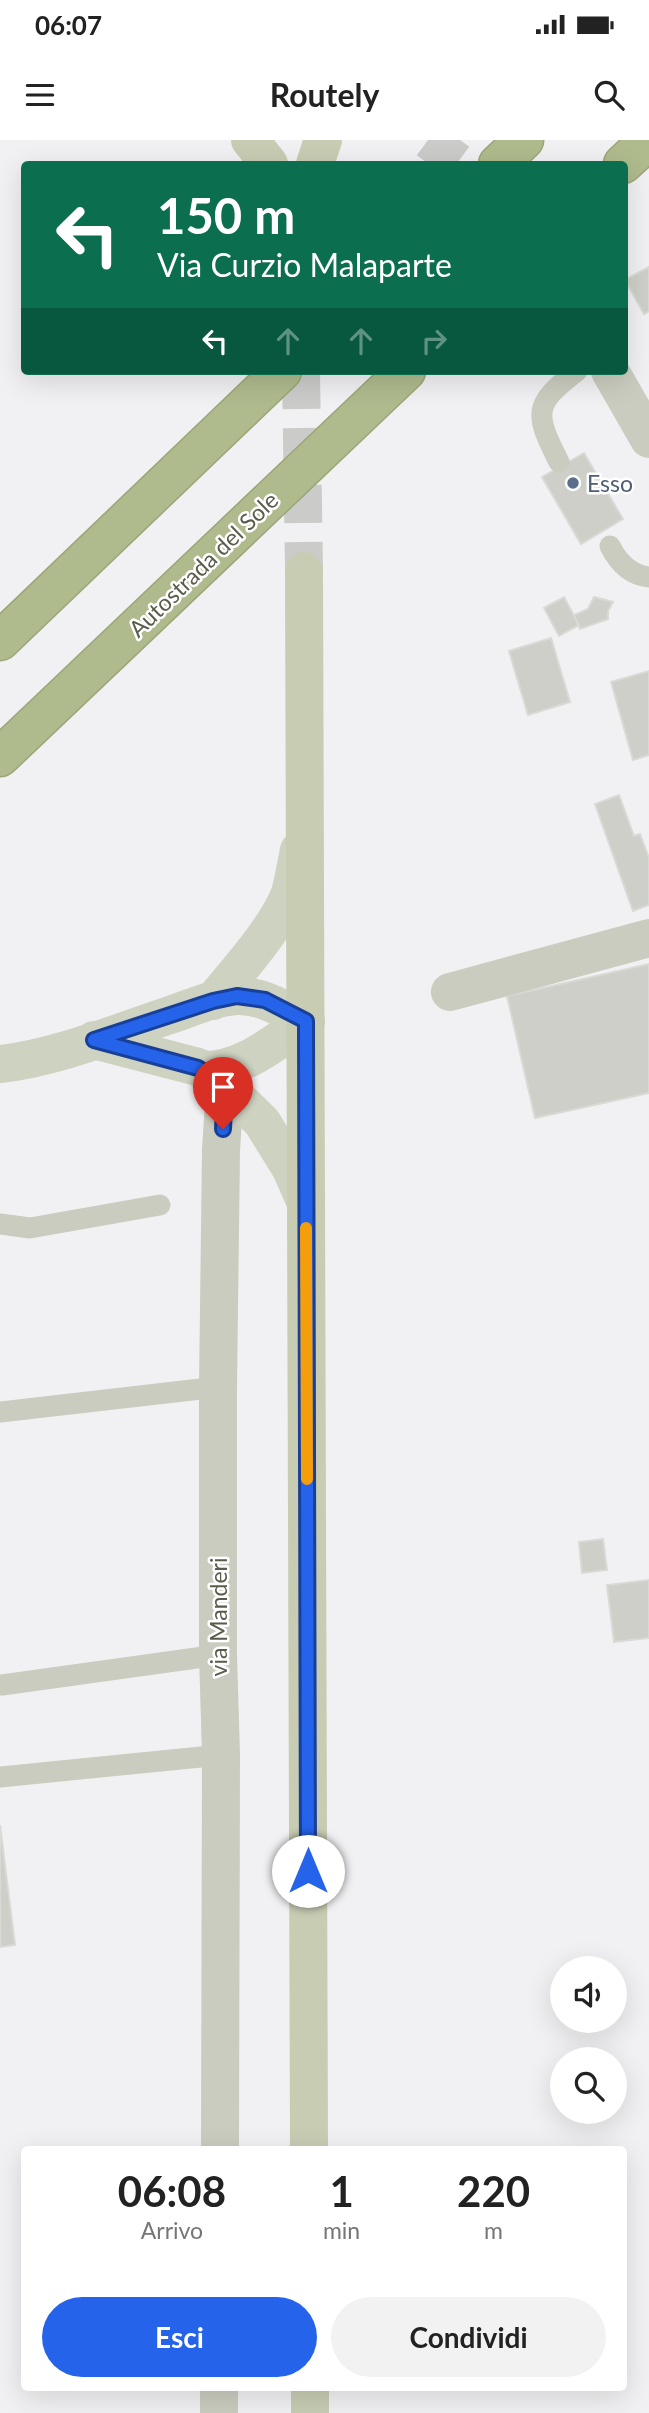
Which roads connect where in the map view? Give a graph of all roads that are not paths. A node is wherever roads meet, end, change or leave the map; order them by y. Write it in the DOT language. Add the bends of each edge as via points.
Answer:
graph roads {
  1 [pos="250,140"];
  2 [pos="323,140"];
  3 [pos="524,140"];
  4 [pos="649,140"];
  5 [pos="267,161"];
  6 [pos="316,161"];
  7 [pos="501,161"];
  8 [pos="626,161"];
  9 [pos="278,375"];
  10 [pos="402,375"];
  11 [pos="572,375"];
  12 [pos="612,375"];
  13 [pos="649,439"];
  14 [pos="559,462"];
  15 [pos="610,546"];
  16 [pos="304,571"];
  17 [pos="649,577"];
  18 [pos="0,640"];
  19 [pos="0,757"];
  20 [pos="305,824"];
  21 [pos="649,938"];
  22 [pos="450,992"];
  23 [pos="213,1001"];
  24 [pos="306,1021"];
  25 [pos="94,1040"];
  26 [pos="0,1063"];
  27 [pos="214,1078"];
  28 [pos="306,1203"];
  29 [pos="160,1205"];
  30 [pos="0,1224"];
  31 [pos="218,1387"];
  32 [pos="0,1412"];
  33 [pos="218,1655"];
  34 [pos="2,1685"];
  35 [pos="221,1755"];
  36 [pos="0,1777"];
  37 [pos="220,2146"];
  38 [pos="309,2146"];
  39 [pos="219,2391"];
  40 [pos="310,2391"];
  41 [pos="219,2413"];
  42 [pos="310,2413"];
  1 -- 5 [label="main road"];
  2 -- 6 [label="main road"];
  3 -- 7 [label="highway"];
  4 -- 8 [label="highway"];
  9 -- 18 [label="highway"];
  10 -- 19 [label="highway, Autostrada del Sole"];
  11 -- 14 [label="lane" via="544,402 541,417"];
  12 -- 13 [label="street"];
  15 -- 17 [label="lane" via="624,567"];
  16 -- 20 [label="main road"];
  20 -- 23 [label="street" via="289,894 255,951"];
  20 -- 24 [label="main road"];
  21 -- 22 [label="street"];
  23 -- 24 [label="street" via="237,996 265,1000"];
  23 -- 25 [label="street"];
  24 -- 27 [label="street" via="239,1064 218,1070"];
  24 -- 28 [label="main road"];
  25 -- 26 [label="street" via="19,1062"];
  25 -- 27 [label="street"];
  27 -- 28 [label="street" via="262,1122"];
  27 -- 31 [label="street, via Manderi" via="221,1150"];
  28 -- 38 [label="main road"];
  29 -- 30 [label="lane" via="30,1228"];
  31 -- 32 [label="lane"];
  31 -- 33 [label="street, via Manderi"];
  33 -- 34 [label="lane"];
  33 -- 35 [label="street, via Manderi"];
  35 -- 36 [label="lane"];
  35 -- 37 [label="street, via Manderi"];
  39 -- 41 [label="street"];
  40 -- 42 [label="main road"];
}
